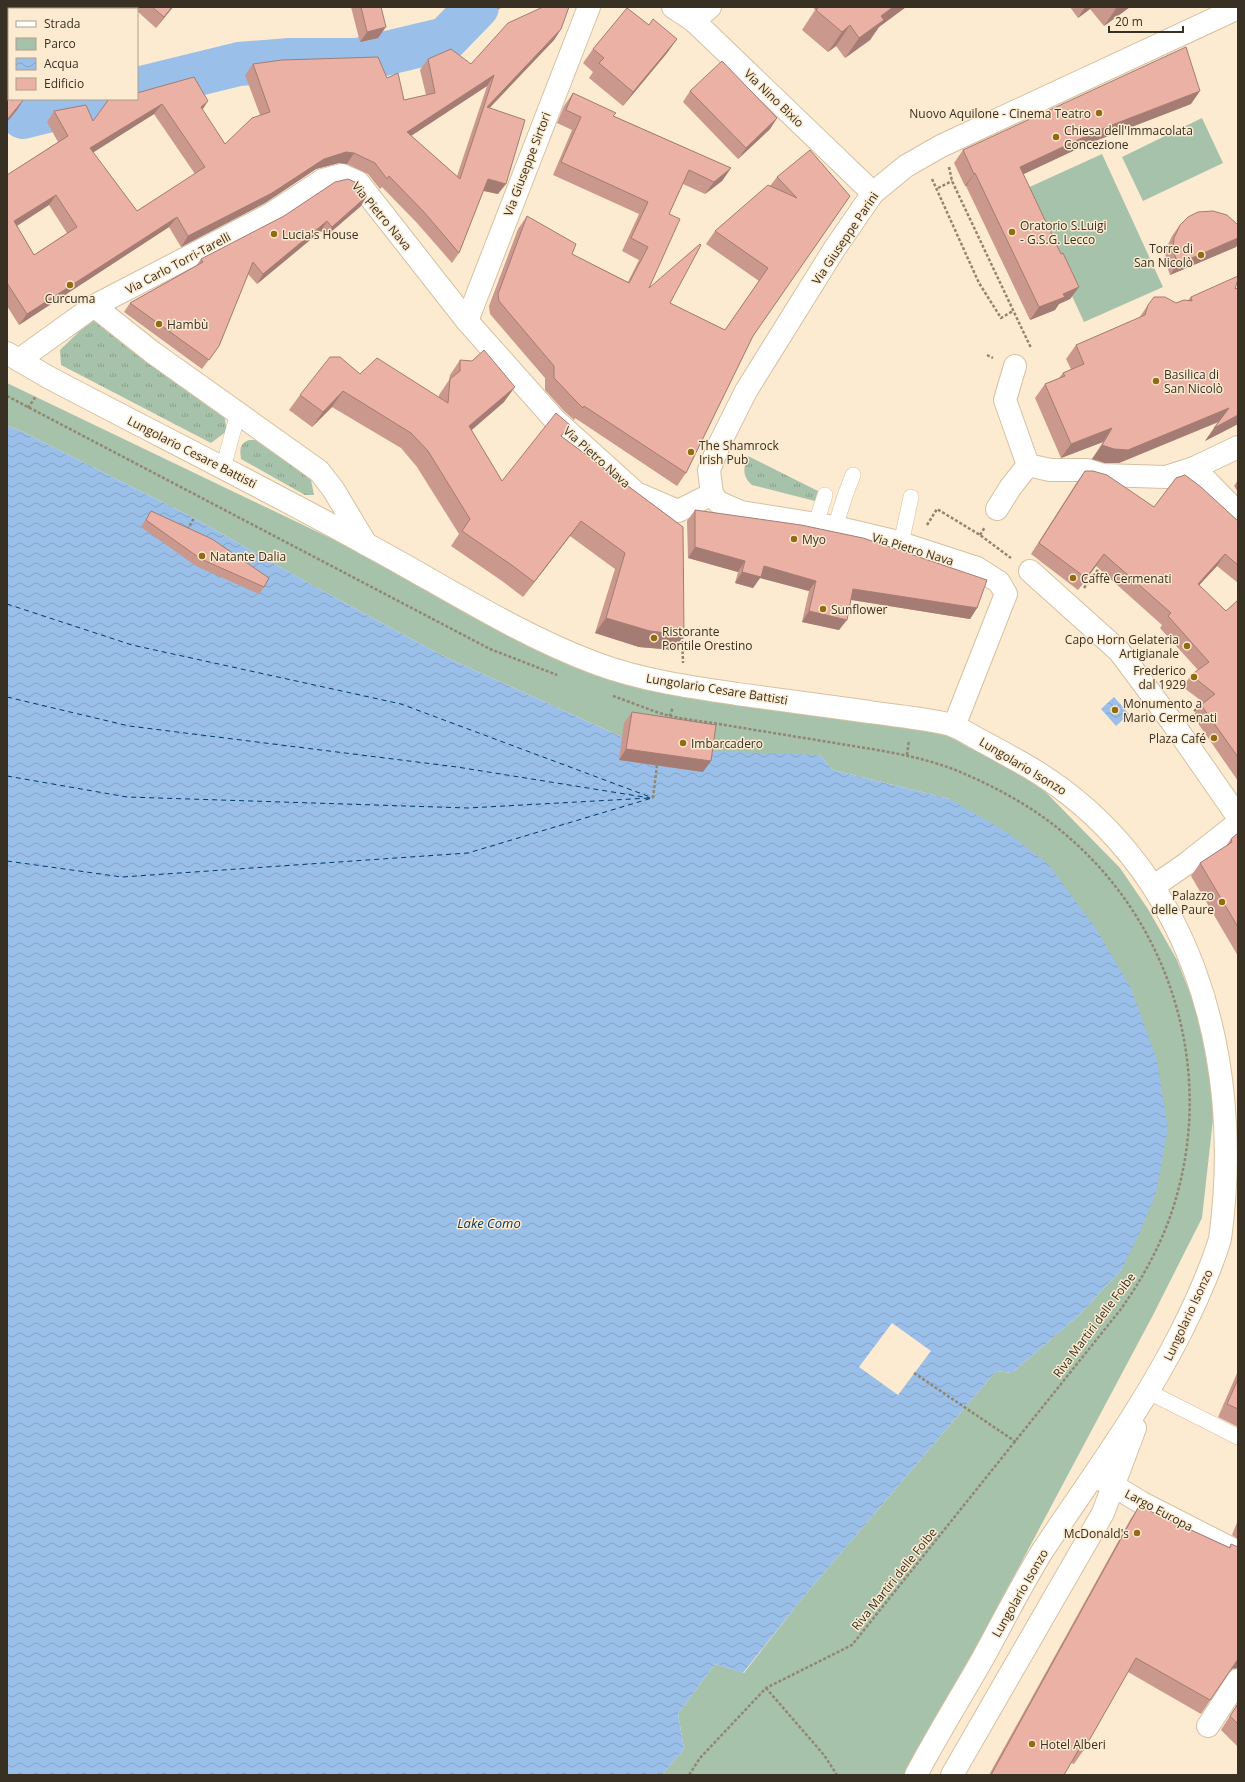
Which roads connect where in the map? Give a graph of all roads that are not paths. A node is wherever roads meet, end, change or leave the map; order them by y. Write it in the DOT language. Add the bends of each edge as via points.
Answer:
graph roads {
  1 [pos="589,7"];
  2 [pos="673,7"];
  3 [pos="1238,8"];
  4 [pos="702,14"];
  5 [pos="342,175"];
  6 [pos="873,194"];
  7 [pos="94,306"];
  8 [pos="467,321"];
  9 [pos="13,357"];
  10 [pos="1015,366"];
  11 [pos="238,413"];
  12 [pos="1238,447"];
  13 [pos="1028,465"];
  14 [pos="223,468"];
  15 [pos="1194,468"];
  16 [pos="853,475"];
  17 [pos="712,494"];
  18 [pos="825,495"];
  19 [pos="911,497"];
  20 [pos="998,509"];
  21 [pos="1238,513"];
  22 [pos="826,525"];
  23 [pos="366,544"];
  24 [pos="909,547"];
  25 [pos="1030,571"];
  26 [pos="954,726"];
  27 [pos="1238,817"];
  28 [pos="1238,823"];
  29 [pos="1157,884"];
  30 [pos="1147,1395"];
  31 [pos="1238,1437"];
  32 [pos="1093,1476"];
  33 [pos="1114,1486"];
  34 [pos="1231,1548"];
  35 [pos="1238,1680"];
  36 [pos="1208,1726"];
  37 [pos="916,1775"];
  38 [pos="952,1775"];
  1 -- 8 [label="street, Via Giuseppe Sirtori"];
  2 -- 4 [label="street, Via Nino Bixio"];
  3 -- 6 [label="street, Via Giuseppe Parini" via="942,146 906,166"];
  4 -- 6 [label="street, Via Nino Bixio"];
  5 -- 7 [label="street, Via Carlo Torri-Tarelli" via="323,180 271,214"];
  5 -- 8 [label="street, Via Pietro Nava" via="358,182"];
  6 -- 17 [label="street, Via Giuseppe Parini" via="835,248 746,392 709,470"];
  7 -- 9 [label="street, Via Carlo Torri-Tarelli"];
  7 -- 11 [label="street" via="152,352"];
  8 -- 17 [label="street, Via Pietro Nava" via="555,420 636,493 678,511"];
  9 -- 14 [label="street, Lungolario Cesare Battisti"];
  10 -- 13 [label="street" via="1005,400"];
  11 -- 14 [label="lane"];
  11 -- 23 [label="street" via="319,471 334,489"];
  12 -- 15 [label="street"];
  13 -- 15 [label="street" via="1050,470 1087,470 1103,475 1140,477 1166,476"];
  13 -- 20 [label="street"];
  14 -- 23 [label="street, Lungolario Cesare Battisti"];
  15 -- 21 [label="street"];
  16 -- 22 [label="lane" via="846,493"];
  17 -- 22 [label="street, Via Pietro Nava" via="718,502 741,512"];
  18 -- 22 [label="lane"];
  19 -- 24 [label="lane"];
  22 -- 24 [label="street, Via Pietro Nava"];
  23 -- 26 [label="street, Lungolario Cesare Battisti" via="482,608 596,664 684,686"];
  24 -- 26 [label="street, Via Pietro Nava" via="977,568 999,582 1006,594"];
  25 -- 27 [label="street" via="1119,651"];
  26 -- 29 [label="street, Lungolario Isonzo" via="1038,772 1082,804 1115,834"];
  28 -- 29 [label="street"];
  29 -- 30 [label="street, Lungolario Isonzo" via="1193,943 1216,1001 1231,1059 1235,1134 1228,1205 1213,1261 1190,1315"];
  30 -- 31 [label="lane"];
  30 -- 32 [label="street, Lungolario Isonzo"];
  30 -- 33 [label="street, Lungolario Isonzo"];
  32 -- 33 [label="street, Largo Europa"];
  32 -- 37 [label="street, Lungolario Isonzo" via="1038,1559"];
  33 -- 34 [label="street, Largo Europa"];
  33 -- 38 [label="street, Lungolario Isonzo" via="1103,1513"];
  35 -- 36 [label="street"];
}
